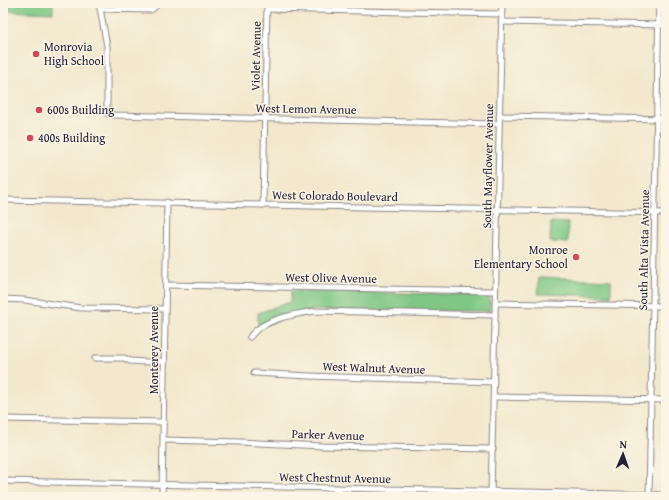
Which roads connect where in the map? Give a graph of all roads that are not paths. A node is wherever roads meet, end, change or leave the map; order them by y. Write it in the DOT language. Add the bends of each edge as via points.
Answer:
graph roads {
  1 [pos="99,3"];
  2 [pos="158,3"];
  3 [pos="267,3"];
  4 [pos="502,3"];
  5 [pos="659,3"];
  6 [pos="100,9"];
  7 [pos="267,9"];
  8 [pos="502,14"];
  9 [pos="501,22"];
  10 [pos="658,24"];
  11 [pos="666,25"];
  12 [pos="499,116"];
  13 [pos="265,118"];
  14 [pos="656,118"];
  15 [pos="666,119"];
  16 [pos="499,124"];
  17 [pos="3,200"];
  18 [pos="167,202"];
  19 [pos="263,205"];
  20 [pos="497,209"];
  21 [pos="654,212"];
  22 [pos="666,212"];
  23 [pos="166,286"];
  24 [pos="496,291"];
  25 [pos="3,299"];
  26 [pos="495,303"];
  27 [pos="652,306"];
  28 [pos="666,306"];
  29 [pos="164,310"];
  30 [pos="495,315"];
  31 [pos="250,337"];
  32 [pos="95,358"];
  33 [pos="165,361"];
  34 [pos="254,373"];
  35 [pos="494,382"];
  36 [pos="494,397"];
  37 [pos="651,400"];
  38 [pos="666,400"];
  39 [pos="3,419"];
  40 [pos="164,422"];
  41 [pos="164,440"];
  42 [pos="493,449"];
  43 [pos="3,481"];
  44 [pos="162,484"];
  45 [pos="337,488"];
  46 [pos="491,494"];
  47 [pos="666,495"];
  48 [pos="649,496"];
  49 [pos="162,497"];
  50 [pos="333,497"];
  51 [pos="342,497"];
  1 -- 6 [label="street"];
  2 -- 6 [label="street" via="151,10"];
  3 -- 7 [label="street, Violet Avenue"];
  4 -- 8 [label="street, South Mayflower Avenue"];
  5 -- 10 [label="street, South Alta Vista Avenue"];
  6 -- 13 [label="street, West Lemon Avenue" via="107,46 108,114"];
  7 -- 8 [label="street"];
  7 -- 13 [label="street, Violet Avenue"];
  8 -- 9 [label="street, South Mayflower Avenue"];
  9 -- 10 [label="street"];
  9 -- 12 [label="street, South Mayflower Avenue"];
  10 -- 11 [label="street"];
  10 -- 14 [label="street, South Alta Vista Avenue"];
  12 -- 14 [label="street"];
  12 -- 16 [label="street, South Mayflower Avenue"];
  13 -- 16 [label="street, West Lemon Avenue"];
  13 -- 19 [label="street, Violet Avenue"];
  14 -- 15 [label="street"];
  14 -- 21 [label="street, South Alta Vista Avenue"];
  16 -- 20 [label="street, South Mayflower Avenue"];
  17 -- 18 [label="street, West Colorado Boulevard"];
  18 -- 19 [label="street, West Colorado Boulevard"];
  18 -- 23 [label="street, Monterey Avenue"];
  19 -- 20 [label="street, West Colorado Boulevard"];
  20 -- 21 [label="street, West Colorado Boulevard"];
  20 -- 24 [label="street, South Mayflower Avenue"];
  21 -- 22 [label="street, West Colorado Boulevard"];
  21 -- 27 [label="street, South Alta Vista Avenue"];
  23 -- 24 [label="street, West Olive Avenue"];
  23 -- 29 [label="street, Monterey Avenue"];
  24 -- 26 [label="street, South Mayflower Avenue"];
  25 -- 29 [label="street" via="82,308"];
  26 -- 27 [label="street"];
  26 -- 30 [label="street, South Mayflower Avenue"];
  27 -- 28 [label="street"];
  27 -- 37 [label="street, South Alta Vista Avenue"];
  29 -- 33 [label="street, Monterey Avenue"];
  30 -- 31 [label="street" via="315,311 274,321 254,330"];
  30 -- 35 [label="street, South Mayflower Avenue"];
  32 -- 33 [label="street"];
  33 -- 40 [label="street, Monterey Avenue"];
  34 -- 35 [label="street, West Walnut Avenue"];
  35 -- 36 [label="street, South Mayflower Avenue"];
  36 -- 37 [label="street"];
  36 -- 42 [label="street, South Mayflower Avenue"];
  37 -- 38 [label="street"];
  37 -- 48 [label="street, South Alta Vista Avenue"];
  39 -- 40 [label="street"];
  40 -- 41 [label="street, Monterey Avenue"];
  41 -- 42 [label="street, Parker Avenue"];
  41 -- 44 [label="street, Monterey Avenue"];
  42 -- 46 [label="street, South Mayflower Avenue"];
  43 -- 44 [label="street, West Chestnut Avenue"];
  44 -- 45 [label="street, West Chestnut Avenue"];
  44 -- 49 [label="street, Monterey Avenue"];
  45 -- 46 [label="street, West Chestnut Avenue"];
  45 -- 50 [label="street"];
  45 -- 51 [label="street"];
  46 -- 48 [label="street, West Chestnut Avenue"];
  47 -- 48 [label="street, West Chestnut Avenue"];
}
